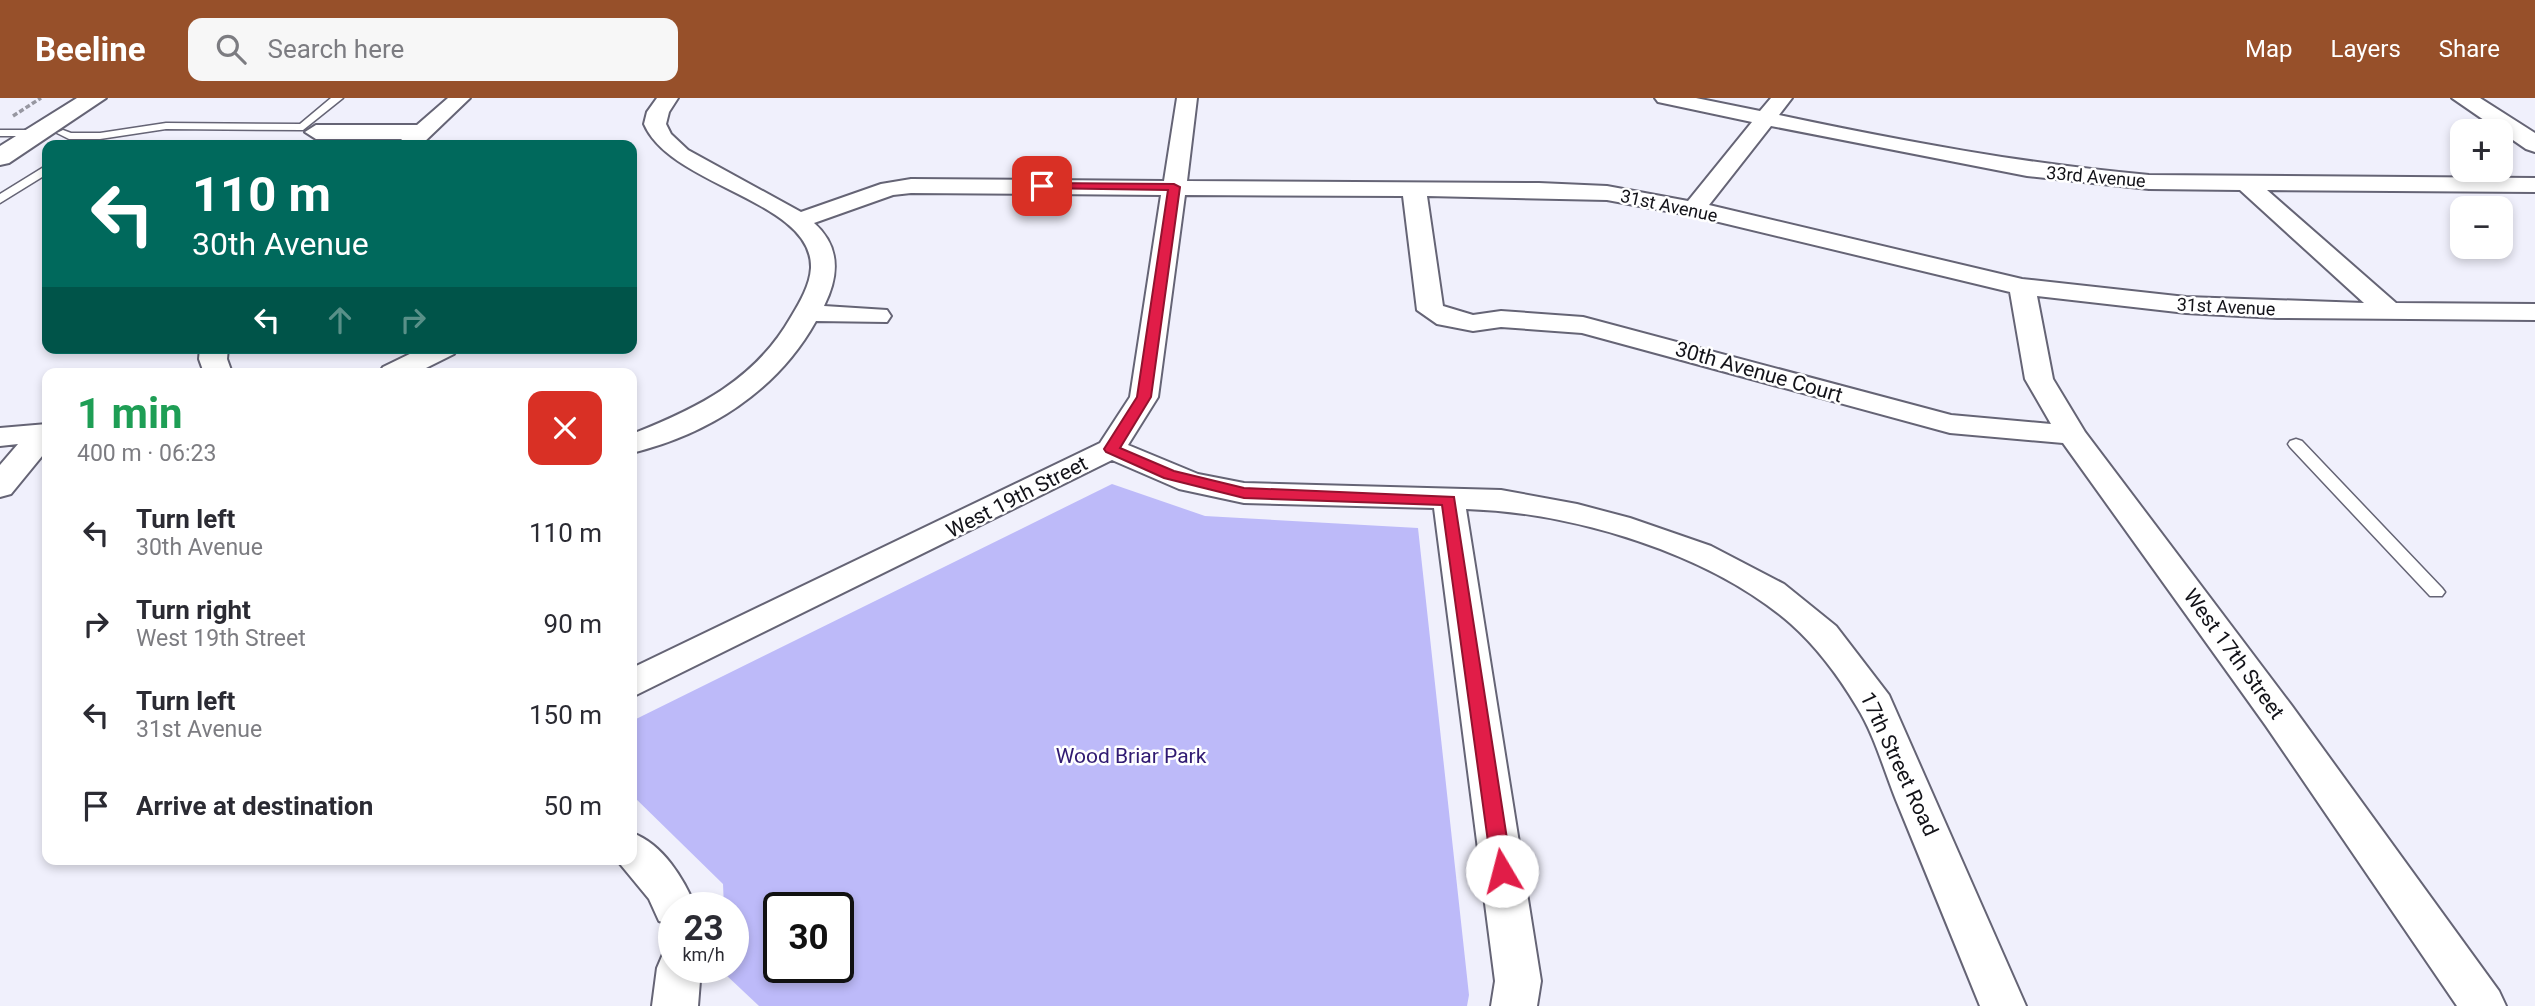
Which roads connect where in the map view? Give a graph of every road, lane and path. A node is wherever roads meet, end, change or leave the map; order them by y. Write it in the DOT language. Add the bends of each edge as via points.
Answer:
graph roads {
  1 [pos="41,98"];
  2 [pos="60,98"];
  3 [pos="94,98"];
  4 [pos="338,98"];
  5 [pos="460,98"];
  6 [pos="668,98"];
  7 [pos="1187,98"];
  8 [pos="1665,98"];
  9 [pos="1782,98"];
  10 [pos="2463,98"];
  11 [pos="1765,119"];
  12 [pos="316,132"];
  13 [pos="37,133"];
  14 [pos="111,133"];
  15 [pos="3,135"];
  16 [pos="416,138"];
  17 [pos="103,140"];
  18 [pos="2535,144"];
  19 [pos="42,172"];
  20 [pos="2246,183"];
  21 [pos="2535,185"];
  22 [pos="1174,187"];
  23 [pos="1413,189"];
  24 [pos="0,199"];
  25 [pos="1694,209"];
  26 [pos="800,220"];
  27 [pos="2022,287"];
  28 [pos="2389,311"];
  29 [pos="2535,312"];
  30 [pos="807,313"];
  31 [pos="878,316"];
  32 [pos="432,354"];
  33 [pos="403,368"];
  34 [pos="42,433"];
  35 [pos="2072,435"];
  36 [pos="0,437"];
  37 [pos="42,438"];
  38 [pos="637,442"];
  39 [pos="2296,444"];
  40 [pos="1111,449"];
  41 [pos="0,487"];
  42 [pos="1449,500"];
  43 [pos="2436,592"];
  44 [pos="637,682"];
  45 [pos="637,856"];
  46 [pos="668,892"];
  47 [pos="678,983"];
  48 [pos="676,1006"];
  49 [pos="1514,1006"];
  50 [pos="2003,1006"];
  51 [pos="2483,1006"];
  1 -- 15 [label="path"];
  2 -- 15 [label="main road"];
  3 -- 13 [label="main road"];
  4 -- 14 [label="lane" via="303,127 166,126"];
  5 -- 16 [label="street"];
  6 -- 26 [label="street" via="655,124 666,142 688,160"];
  7 -- 22 [label="street, West 19th Street"];
  8 -- 11 [label="street, 33rd Avenue"];
  9 -- 11 [label="street"];
  10 -- 18 [label="main road"];
  11 -- 20 [label="street, 33rd Avenue" via="2010,169 2149,182"];
  11 -- 25 [label="street"];
  12 -- 16 [label="street"];
  13 -- 14 [label="lane"];
  13 -- 15 [label="main road"];
  14 -- 17 [label="lane"];
  19 -- 24 [label="lane"];
  20 -- 21 [label="street, 33rd Avenue"];
  20 -- 28 [label="street"];
  22 -- 23 [label="street, 31st Avenue"];
  22 -- 26 [label="street, 31st Avenue" via="911,186 876,193"];
  22 -- 40 [label="street, West 19th Street" via="1144,397"];
  23 -- 25 [label="street, 31st Avenue" via="1607,194"];
  23 -- 35 [label="street, 30th Avenue Court" via="1430,310 1446,318 1473,323 1501,319 1583,325 1950,424"];
  25 -- 27 [label="street, 31st Avenue"];
  26 -- 30 [label="street" via="818,240 825,262"];
  27 -- 28 [label="street, 31st Avenue" via="2186,305"];
  27 -- 35 [label="street, West 17th Street" via="2039,379"];
  28 -- 29 [label="street, 31st Avenue"];
  30 -- 31 [label="street"];
  30 -- 38 [label="street" via="782,357 737,397"];
  32 -- 33 [label="street"];
  34 -- 36 [label="street"];
  35 -- 51 [label="street, West 17th Street" via="2271,705"];
  37 -- 41 [label="street"];
  39 -- 43 [label="lane"];
  40 -- 42 [label="street, 17th Street Road" via="1169,475 1244,493"];
  40 -- 44 [label="street, West 19th Street"];
  42 -- 49 [label="street" via="1518,981"];
  42 -- 50 [label="street, 17th Street Road" via="1540,505 1615,525 1741,574 1803,615 1847,662 1876,705"];
  45 -- 46 [label="street"];
  47 -- 48 [label="street"];
}
